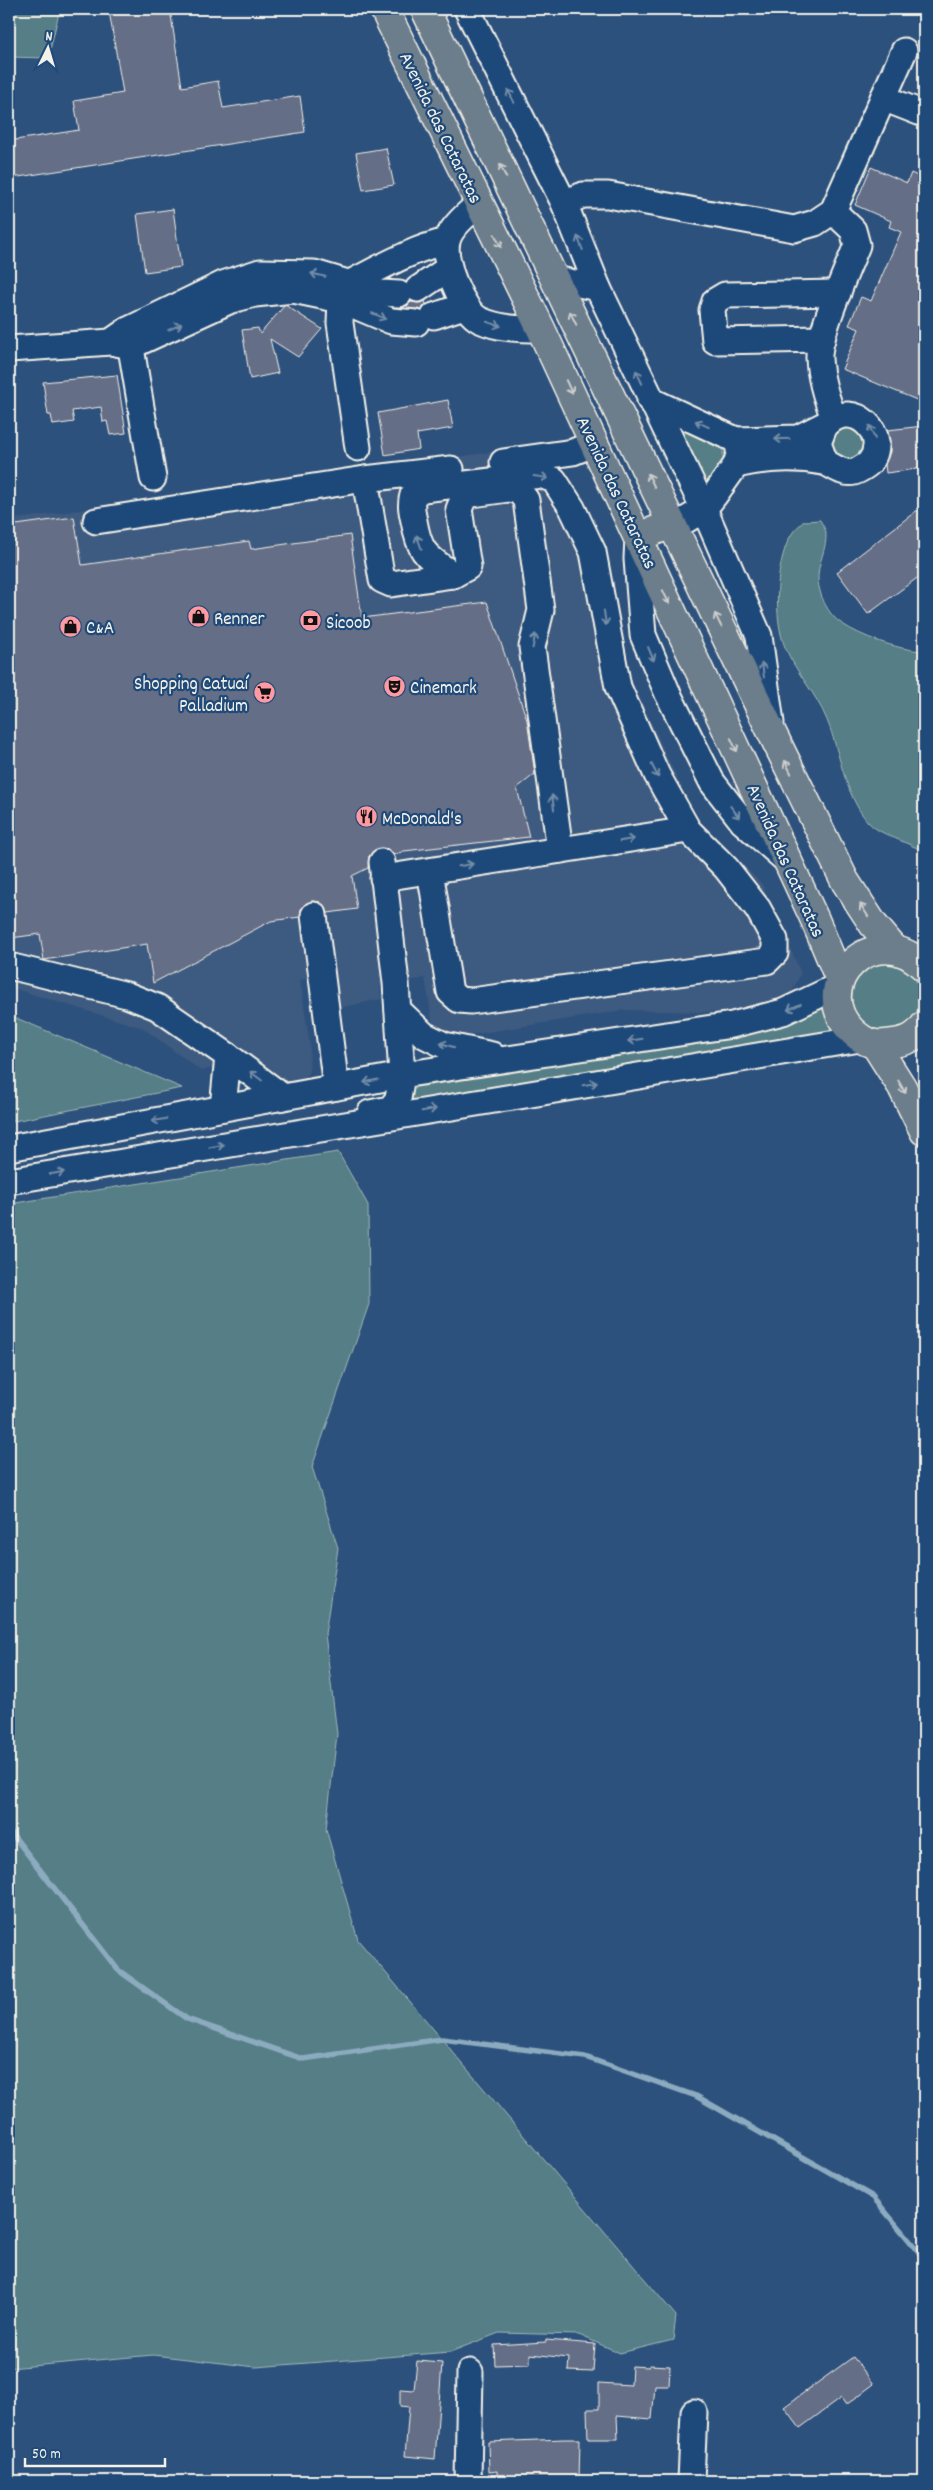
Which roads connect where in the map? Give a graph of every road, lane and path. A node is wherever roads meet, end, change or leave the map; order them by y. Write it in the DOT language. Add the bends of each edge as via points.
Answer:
graph roads {
  1 [pos="384,9"];
  2 [pos="425,9"];
  3 [pos="467,9"];
  4 [pos="904,51"];
  5 [pos="883,98"];
  6 [pos="924,114"];
  7 [pos="479,204"];
  8 [pos="564,204"];
  9 [pos="833,211"];
  10 [pos="447,241"];
  11 [pos="449,268"];
  12 [pos="555,279"];
  13 [pos="598,288"];
  14 [pos="344,292"];
  15 [pos="838,293"];
  16 [pos="464,306"];
  17 [pos="541,329"];
  18 [pos="123,339"];
  19 [pos="822,339"];
  20 [pos="9,349"];
  21 [pos="650,400"];
  22 [pos="830,421"];
  23 [pos="736,440"];
  24 [pos="595,442"];
  25 [pos="358,448"];
  26 [pos="825,462"];
  27 [pos="736,466"];
  28 [pos="153,478"];
  29 [pos="365,479"];
  30 [pos="704,509"];
  31 [pos="96,521"];
  32 [pos="672,524"];
  33 [pos="638,537"];
  34 [pos="453,575"];
  35 [pos="773,736"];
  36 [pos="688,830"];
  37 [pos="560,850"];
  38 [pos="788,861"];
  39 [pos="430,871"];
  40 [pos="314,915"];
  41 [pos="894,949"];
  42 [pos="9,966"];
  43 [pos="924,967"];
  44 [pos="839,983"];
  45 [pos="398,1010"];
  46 [pos="924,1026"];
  47 [pos="868,1042"];
  48 [pos="228,1056"];
  49 [pos="512,1058"];
  50 [pos="402,1075"];
  51 [pos="336,1087"];
  52 [pos="283,1097"];
  53 [pos="223,1108"];
  54 [pos="924,1130"];
  55 [pos="285,1134"];
  56 [pos="9,1148"];
  57 [pos="9,1181"];
  58 [pos="470,2372"];
  59 [pos="694,2412"];
  60 [pos="468,2481"];
  61 [pos="691,2481"];
  1 -- 7 [label="main road, Avenida das Cataratas"];
  12 -- 2 [label="main road, Avenida das Cataratas, one-way"];
  8 -- 3 [label="street, one-way"];
  4 -- 5 [label="street"];
  5 -- 6 [label="street"];
  5 -- 9 [label="street"];
  7 -- 10 [label="street" via="463,217"];
  7 -- 17 [label="main road, Avenida das Cataratas, one-way"];
  8 -- 9 [label="street" via="583,195 608,195 794,229 815,223"];
  13 -- 8 [label="street, one-way"];
  9 -- 15 [label="street" via="853,230 857,245"];
  10 -- 11 [label="street"];
  10 -- 14 [label="street" via="394,261"];
  11 -- 14 [label="street" via="409,291"];
  11 -- 16 [label="street"];
  12 -- 13 [label="street"];
  32 -- 12 [label="main road, Avenida das Cataratas, one-way"];
  21 -- 13 [label="street, one-way"];
  14 -- 16 [label="street, one-way" via="391,321 425,319"];
  14 -- 18 [label="street" via="293,290 255,294"];
  14 -- 25 [label="street" via="340,323"];
  15 -- 19 [label="street"];
  15 -- 19 [label="street" via="725,295 715,301 712,310 715,341"];
  16 -- 17 [label="street, one-way" via="479,319 507,328"];
  17 -- 24 [label="main road, Avenida das Cataratas, one-way"];
  18 -- 20 [label="street"];
  18 -- 28 [label="street"];
  19 -- 22 [label="street" via="819,356"];
  23 -- 21 [label="street, one-way"];
  21 -- 30 [label="street"];
  22 -- 23 [label="street, one-way" via="798,438"];
  22 -- 26 [label="street" via="818,443"];
  26 -- 22 [label="street, one-way" via="834,469 854,472 870,463 877,446 872,427 865,419 844,414"];
  23 -- 27 [label="street" via="740,451"];
  24 -- 29 [label="street" via="554,456"];
  24 -- 33 [label="main road, Avenida das Cataratas"];
  26 -- 27 [label="street" via="780,457"];
  27 -- 30 [label="street"];
  29 -- 31 [label="street"];
  29 -- 34 [label="street" via="382,580 391,584"];
  30 -- 32 [label="street" via="681,523"];
  35 -- 30 [label="street, one-way" via="759,636"];
  32 -- 33 [label="main road"];
  35 -- 32 [label="main road, Avenida das Cataratas, one-way"];
  33 -- 38 [label="main road, Avenida das Cataratas, one-way"];
  33 -- 38 [label="street, one-way" via="636,559 643,635 668,694 712,782 743,822"];
  34 -- 36 [label="street, one-way" via="426,555 418,544 411,503 413,495 423,489 541,475 554,480 593,552 618,687 657,775"];
  37 -- 34 [label="street, one-way" via="532,647 541,610 536,563 526,500 519,491 508,489 465,494 459,509 468,567"];
  41 -- 35 [label="main road, Avenida das Cataratas, one-way" via="845,881"];
  37 -- 36 [label="street, one-way"];
  36 -- 39 [label="street" via="726,868 758,909 775,940 775,953 767,961 459,1000 450,992"];
  39 -- 37 [label="street, one-way"];
  38 -- 44 [label="main road, Avenida das Cataratas"];
  39 -- 45 [label="street" via="383,870"];
  40 -- 51 [label="street"];
  41 -- 43 [label="main road" via="916,959"];
  41 -- 44 [label="main road" via="869,951 858,956"];
  42 -- 48 [label="street" via="127,995 157,1007"];
  44 -- 47 [label="main road, Avenida das Cataratas" via="836,998 843,1022"];
  44 -- 49 [label="street, one-way" via="783,1012 732,1025"];
  49 -- 45 [label="street, one-way" via="444,1045 424,1034"];
  45 -- 50 [label="street"];
  46 -- 47 [label="main road" via="908,1041"];
  47 -- 54 [label="main road, one-way" via="902,1087"];
  55 -- 47 [label="street, one-way"];
  52 -- 48 [label="street, one-way"];
  48 -- 53 [label="street"];
  49 -- 50 [label="street"];
  50 -- 51 [label="street, one-way"];
  50 -- 55 [label="street" via="398,1099 390,1109"];
  51 -- 52 [label="street"];
  52 -- 53 [label="street"];
  53 -- 56 [label="street, one-way"];
  57 -- 55 [label="street, one-way"];
  58 -- 60 [label="street"];
  59 -- 61 [label="street"];
}
